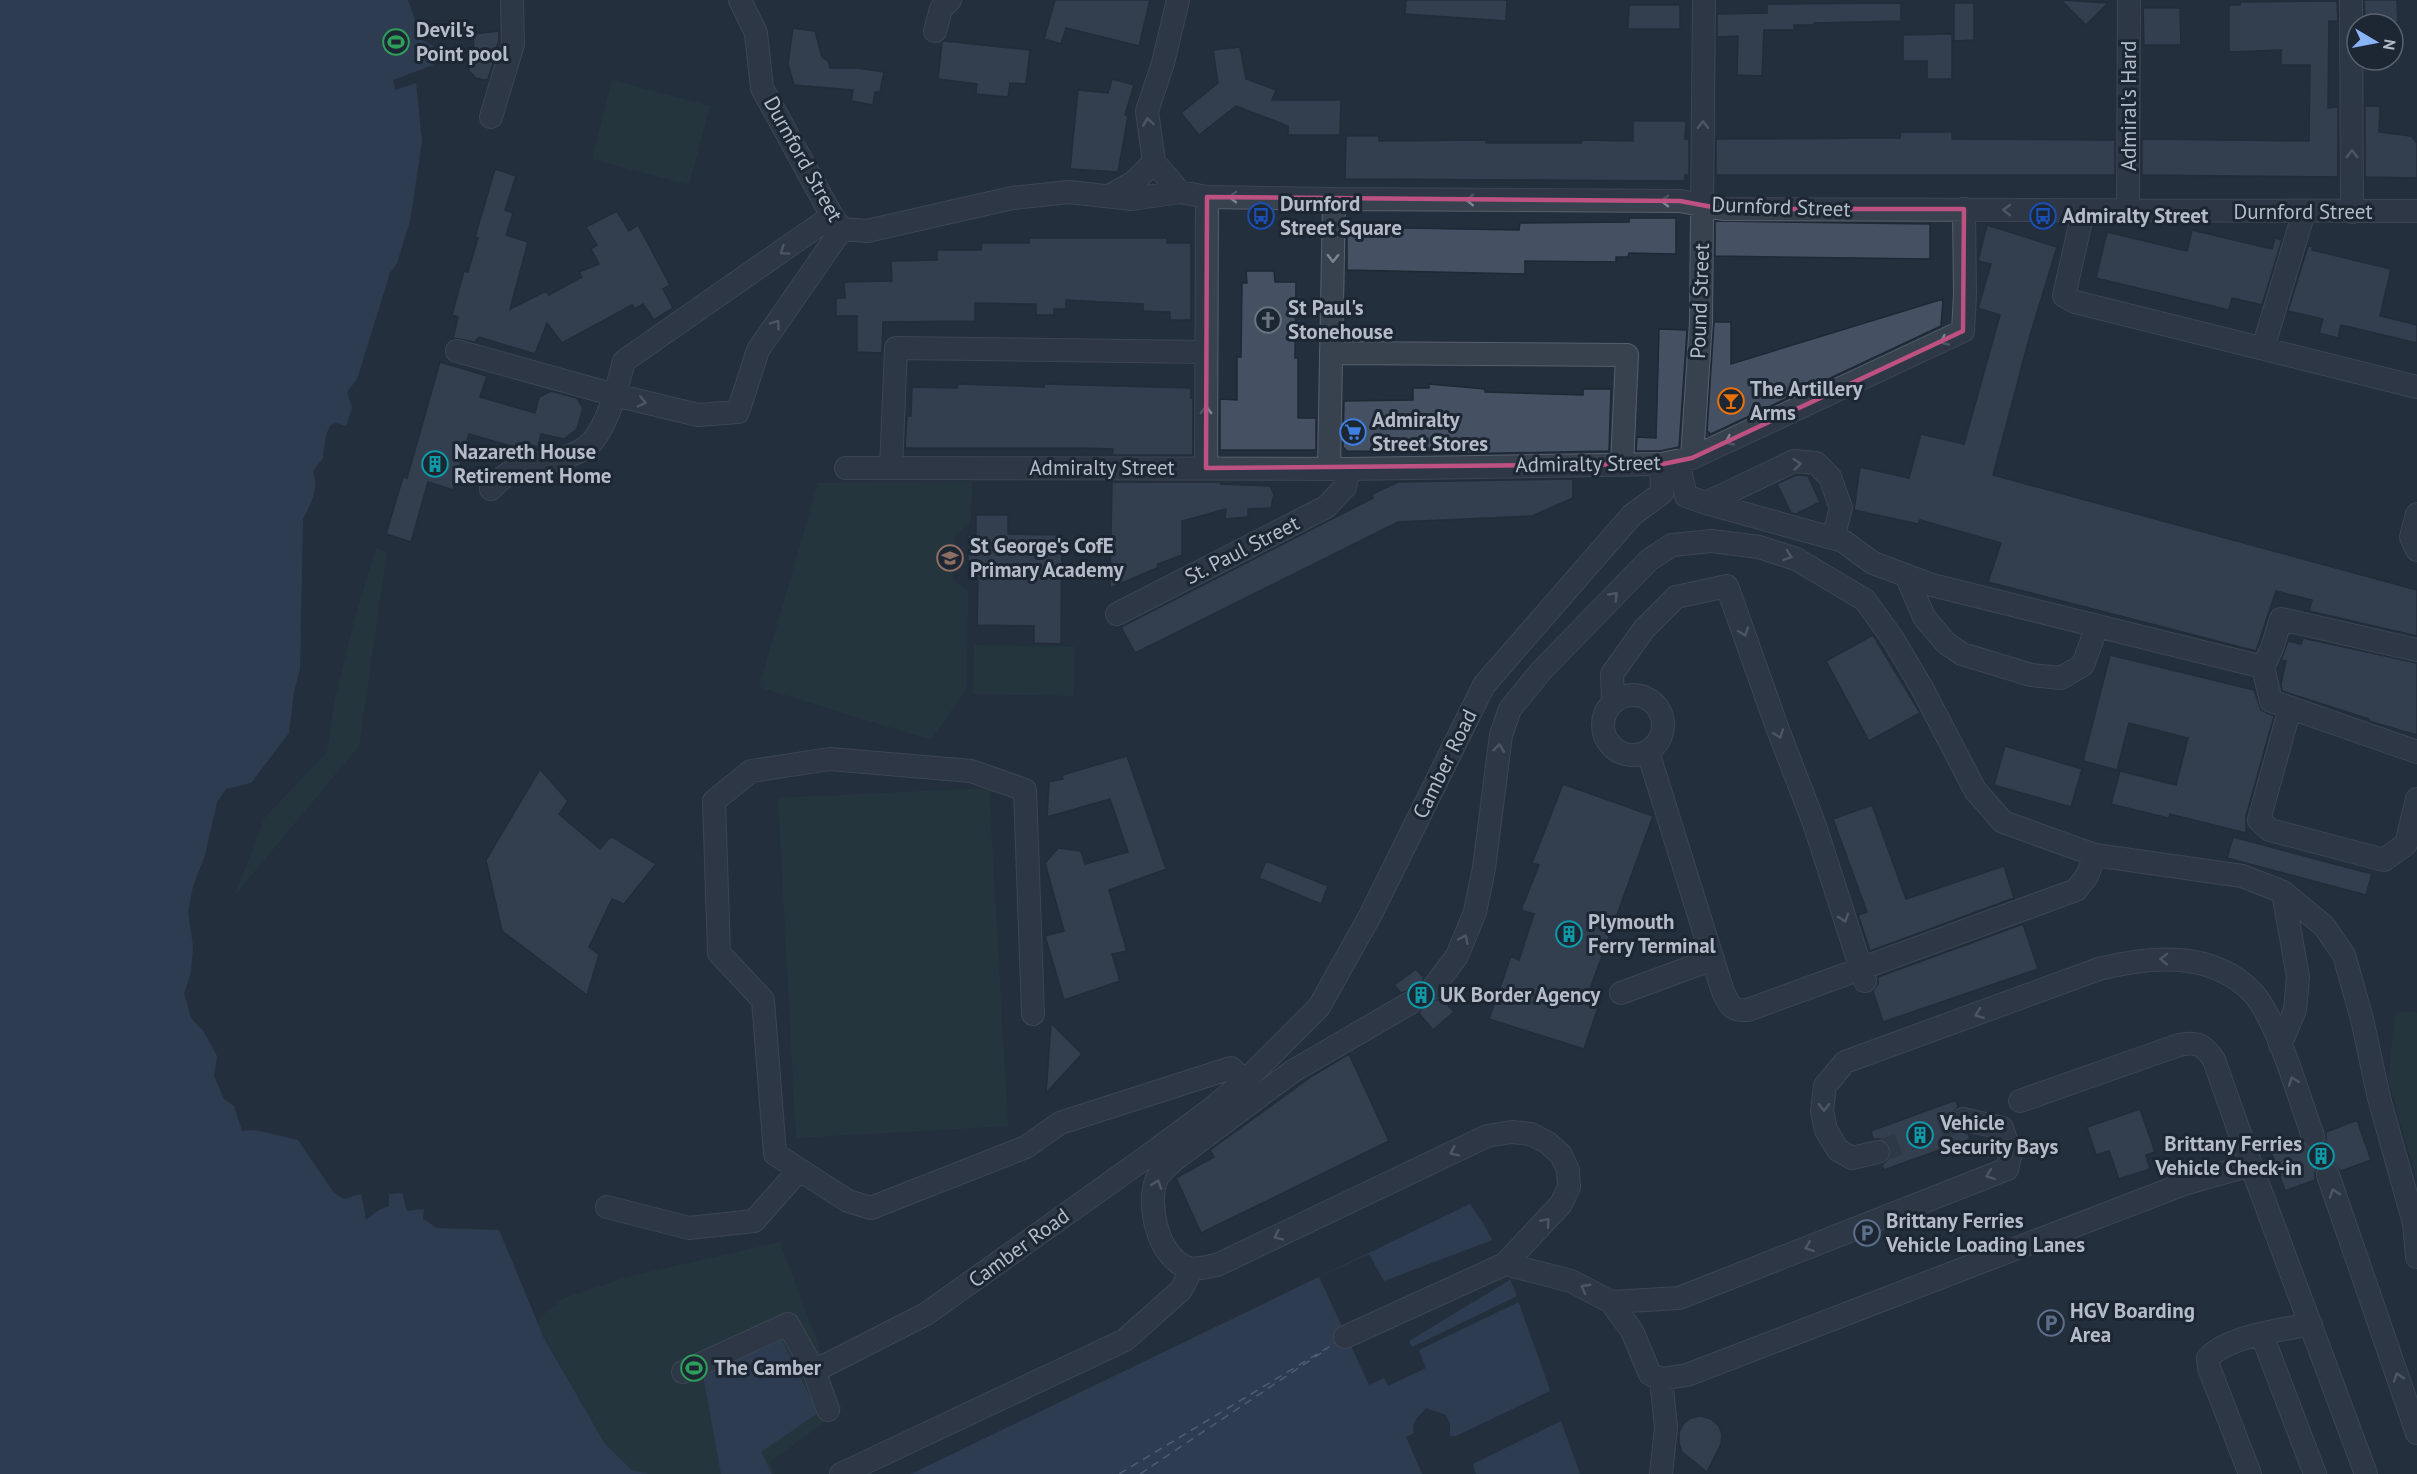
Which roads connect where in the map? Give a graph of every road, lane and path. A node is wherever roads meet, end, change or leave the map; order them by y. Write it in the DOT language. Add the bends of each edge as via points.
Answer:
graph roads {
  1 [pos="512,0"];
  2 [pos="740,0"];
  3 [pos="950,0"];
  4 [pos="1178,0"];
  5 [pos="1704,0"];
  6 [pos="2129,0"];
  7 [pos="2351,0"];
  8 [pos="935,31"];
  9 [pos="491,117"];
  10 [pos="1154,162"];
  11 [pos="1179,192"];
  12 [pos="1111,195"];
  13 [pos="1207,196"];
  14 [pos="1334,199"];
  15 [pos="1702,205"];
  16 [pos="1964,209"];
  17 [pos="2417,211"];
  18 [pos="2084,212"];
  19 [pos="2128,212"];
  20 [pos="2304,212"];
  21 [pos="2352,212"];
  22 [pos="837,223"];
  23 [pos="2263,348"];
  24 [pos="457,351"];
  25 [pos="1206,352"];
  26 [pos="1331,353"];
  27 [pos="2417,387"];
  28 [pos="615,395"];
  29 [pos="1677,461"];
  30 [pos="1622,465"];
  31 [pos="846,468"];
  32 [pos="891,468"];
  33 [pos="1206,468"];
  34 [pos="1339,469"];
  35 [pos="491,489"];
  36 [pos="1706,503"];
  37 [pos="2417,514"];
  38 [pos="1833,538"];
  39 [pos="2417,550"];
  40 [pos="1906,575"];
  41 [pos="1117,614"];
  42 [pos="2097,626"];
  43 [pos="2417,650"];
  44 [pos="2263,667"];
  45 [pos="1613,702"];
  46 [pos="2290,708"];
  47 [pos="1648,752"];
  48 [pos="2417,752"];
  49 [pos="2417,799"];
  50 [pos="2095,855"];
  51 [pos="2283,892"];
  52 [pos="1713,959"];
  53 [pos="1863,974"];
  54 [pos="1432,988"];
  55 [pos="1621,993"];
  56 [pos="1410,1003"];
  57 [pos="1033,1014"];
  58 [pos="2280,1045"];
  59 [pos="1245,1081"];
  60 [pos="2020,1101"];
  61 [pos="1963,1119"];
  62 [pos="2313,1136"];
  63 [pos="1878,1152"];
  64 [pos="2251,1165"];
  65 [pos="798,1170"];
  66 [pos="2328,1175"];
  67 [pos="607,1207"];
  68 [pos="2417,1257"];
  69 [pos="1505,1264"];
  70 [pos="1192,1269"];
  71 [pos="1611,1302"];
  72 [pos="2311,1324"];
  73 [pos="2262,1335"];
  74 [pos="1345,1337"];
  75 [pos="814,1371"];
  76 [pos="683,1372"];
  77 [pos="1661,1379"];
  78 [pos="828,1410"];
  79 [pos="2417,1432"];
  80 [pos="841,1474"];
  81 [pos="1661,1474"];
  82 [pos="2250,1474"];
  83 [pos="2315,1474"];
  84 [pos="2366,1474"];
  1 -- 9 [label="street" via="513,44"];
  2 -- 22 [label="street, Durnford Street" via="756,33 762,88"];
  3 -- 8 [label="street" via="941,9"];
  10 -- 4 [label="street, one-way" via="1147,111"];
  15 -- 5 [label="street, Pound Street, one-way"];
  6 -- 19 [label="street, Admiral's Hard"];
  21 -- 7 [label="street, one-way"];
  10 -- 11 [label="street"];
  10 -- 12 [label="street" via="1134,182"];
  11 -- 12 [label="street, Durnford Street" via="1132,199"];
  11 -- 13 [label="street, Durnford Street"];
  12 -- 22 [label="street, Durnford Street" via="1069,192 1012,198 867,231"];
  14 -- 13 [label="street, Durnford Street, one-way"];
  13 -- 25 [label="street"];
  15 -- 14 [label="street, Durnford Street, one-way" via="1680,201"];
  14 -- 26 [label="street, one-way"];
  15 -- 16 [label="street, Durnford Street" via="1723,209"];
  15 -- 29 [label="street, Pound Street" via="1701,322"];
  18 -- 16 [label="street, Durnford Street, one-way"];
  16 -- 29 [label="street, Admiralty Street, one-way" via="1964,331"];
  17 -- 21 [label="street, Durnford Street"];
  18 -- 19 [label="street, Durnford Street"];
  18 -- 23 [label="street" via="2064,296 2075,302"];
  19 -- 20 [label="street, Durnford Street"];
  20 -- 21 [label="street, Durnford Street"];
  20 -- 23 [label="street"];
  22 -- 28 [label="street, one-way" via="624,361"];
  28 -- 22 [label="street, one-way" via="698,415 738,412 758,350"];
  23 -- 27 [label="street"];
  24 -- 28 [label="street"];
  25 -- 32 [label="street" via="896,348"];
  33 -- 25 [label="street, one-way"];
  26 -- 30 [label="street" via="1628,355"];
  26 -- 34 [label="street"];
  28 -- 35 [label="street" via="603,426 590,444 571,455 516,470"];
  29 -- 30 [label="street, Admiralty Street"];
  29 -- 36 [label="street" via="1686,496"];
  29 -- 59 [label="street, Camber Road" via="1662,493 1632,515 1484,685 1371,914 1319,1007"];
  30 -- 34 [label="street, Admiralty Street"];
  31 -- 32 [label="street, Admiralty Street"];
  32 -- 33 [label="street, Admiralty Street"];
  33 -- 34 [label="street, Admiralty Street"];
  34 -- 41 [label="street, St. Paul Street" via="1345,487 1326,507"];
  36 -- 38 [label="street"];
  36 -- 38 [label="street, one-way" via="1794,461 1816,463 1830,477 1841,508"];
  37 -- 39 [label="street" via="2410,537"];
  38 -- 40 [label="street" via="1873,563"];
  40 -- 42 [label="street"];
  40 -- 42 [label="street" via="1924,617 1946,643 1962,654 2031,675 2061,678 2083,665"];
  42 -- 44 [label="street"];
  43 -- 44 [label="street" via="2281,619"];
  44 -- 46 [label="street" via="2271,701"];
  45 -- 47 [label="street" via="1604,714 1604,736 1617,751 1629,755"];
  45 -- 47 [label="street" via="1625,695 1644,696 1656,704 1664,724 1661,737"];
  45 -- 53 [label="street, one-way" via="1612,674 1644,629 1676,597 1727,586 1815,826"];
  46 -- 48 [label="street"];
  46 -- 49 [label="street" via="2259,820 2270,830 2384,860 2406,844"];
  47 -- 52 [label="street"];
  50 -- 51 [label="street" via="2242,876"];
  50 -- 53 [label="street" via="2076,890"];
  54 -- 50 [label="street, one-way" via="1457,956 1475,912 1501,735 1510,709 1542,670 1649,560 1672,545 1712,541 1759,547 1796,559 1865,600 1916,678 1975,790 2003,822"];
  51 -- 58 [label="street" via="2298,976 2295,1010"];
  51 -- 68 [label="street" via="2324,926 2344,955 2414,1223"];
  52 -- 53 [label="street" via="1730,1005 1738,1011"];
  52 -- 55 [label="street"];
  70 -- 56 [label="street, one-way" via="1180,1264 1169,1252 1154,1221 1151,1200 1158,1176 1293,1071"];
  57 -- 65 [label="street" via="1025,790 971,771 830,759 752,771 714,801 719,953 763,1000 776,1154"];
  62 -- 58 [label="street, one-way"];
  58 -- 63 [label="street, one-way" via="2265,1010 2253,994 2208,965 2158,958 2098,969 1845,1062 1825,1086 1822,1111 1827,1130 1838,1150 1852,1158"];
  59 -- 65 [label="street" via="1231,1068 1060,1123 1026,1147 872,1208 848,1201"];
  59 -- 75 [label="street, Camber Road" via="1155,1151 926,1314"];
  60 -- 64 [label="street" via="2193,1042 2206,1047 2214,1060"];
  61 -- 71 [label="street, one-way" via="2002,1128 2011,1153 2007,1169 1679,1298"];
  64 -- 72 [label="street"];
  64 -- 77 [label="street" via="2184,1184 1687,1375"];
  65 -- 67 [label="street" via="754,1221 689,1228"];
  79 -- 66 [label="street, one-way"];
  69 -- 70 [label="street, one-way" via="1561,1204 1569,1187 1568,1170 1561,1155 1531,1134 1487,1136 1217,1265"];
  71 -- 69 [label="street, one-way" via="1571,1281"];
  69 -- 74 [label="street"];
  70 -- 80 [label="street" via="1181,1290 1125,1340"];
  71 -- 77 [label="street" via="1632,1331 1650,1374"];
  72 -- 73 [label="street"];
  72 -- 84 [label="street"];
  73 -- 82 [label="street" via="2234,1342 2208,1358"];
  73 -- 83 [label="street"];
  75 -- 76 [label="street" via="788,1324"];
  75 -- 78 [label="street"];
  77 -- 81 [label="street" via="1666,1427"];
}
